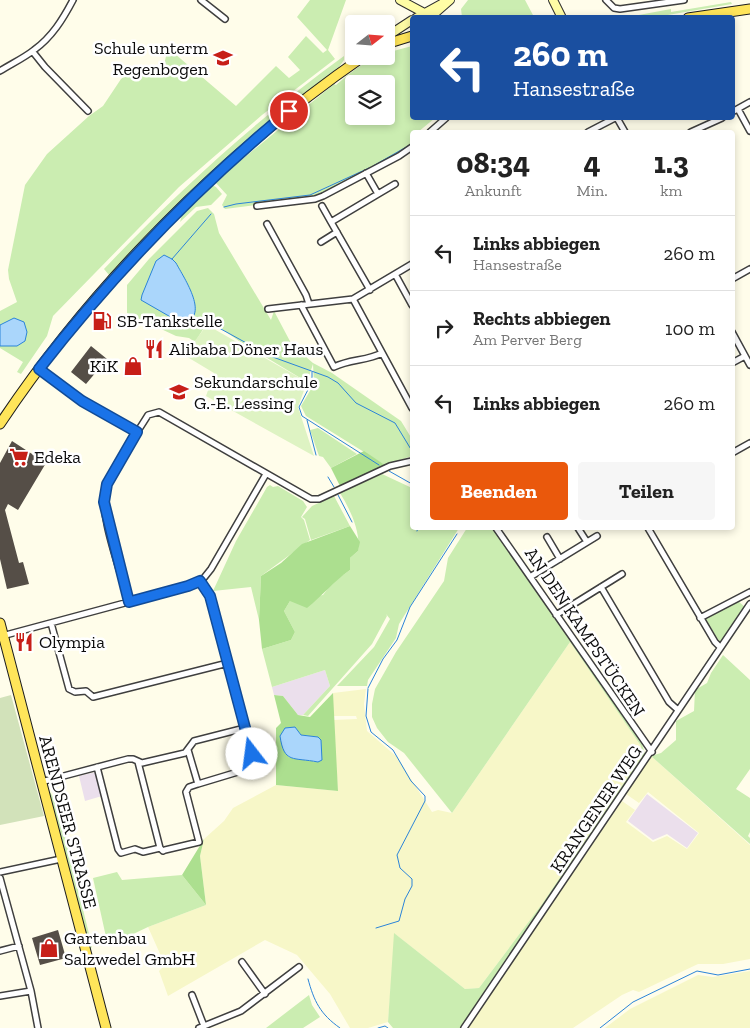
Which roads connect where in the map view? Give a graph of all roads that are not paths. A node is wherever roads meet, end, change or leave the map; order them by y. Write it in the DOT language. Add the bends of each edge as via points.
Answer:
graph roads {
  1 [pos="73,0"];
  2 [pos="201,0"];
  3 [pos="449,0"];
  4 [pos="553,0"];
  5 [pos="606,0"];
  6 [pos="684,0"];
  7 [pos="402,1"];
  8 [pos="649,2"];
  9 [pos="436,6"];
  10 [pos="750,9"];
  11 [pos="420,14"];
  12 [pos="560,15"];
  13 [pos="709,15"];
  14 [pos="225,19"];
  15 [pos="410,21"];
  16 [pos="395,30"];
  17 [pos="410,37"];
  18 [pos="395,41"];
  19 [pos="33,52"];
  20 [pos="352,65"];
  21 [pos="0,71"];
  22 [pos="750,102"];
  23 [pos="735,110"];
  24 [pos="88,111"];
  25 [pos="444,120"];
  26 [pos="612,120"];
  27 [pos="718,120"];
  28 [pos="432,130"];
  29 [pos="592,130"];
  30 [pos="695,130"];
  31 [pos="750,131"];
  32 [pos="410,148"];
  33 [pos="366,173"];
  34 [pos="395,184"];
  35 [pos="378,194"];
  36 [pos="258,206"];
  37 [pos="322,206"];
  38 [pos="331,222"];
  39 [pos="267,224"];
  40 [pos="337,232"];
  41 [pos="321,242"];
  42 [pos="410,265"];
  43 [pos="750,270"];
  44 [pos="395,274"];
  45 [pos="735,278"];
  46 [pos="370,290"];
  47 [pos="353,299"];
  48 [pos="410,302"];
  49 [pos="309,304"];
  50 [pos="301,305"];
  51 [pos="268,309"];
  52 [pos="735,338"];
  53 [pos="382,353"];
  54 [pos="745,356"];
  55 [pos="735,361"];
  56 [pos="750,365"];
  57 [pos="39,369"];
  58 [pos="410,404"];
  59 [pos="0,424"];
  60 [pos="137,432"];
  61 [pos="750,443"];
  62 [pos="735,451"];
  63 [pos="410,461"];
  64 [pos="266,474"];
  65 [pos="497,530"];
  66 [pos="579,530"];
  67 [pos="649,530"];
  68 [pos="597,536"];
  69 [pos="547,537"];
  70 [pos="587,542"];
  71 [pos="560,558"];
  72 [pos="622,574"];
  73 [pos="530,577"];
  74 [pos="200,581"];
  75 [pos="601,586"];
  76 [pos="750,592"];
  77 [pos="129,602"];
  78 [pos="750,604"];
  79 [pos="556,615"];
  80 [pos="700,618"];
  81 [pos="0,623"];
  82 [pos="51,623"];
  83 [pos="2,636"];
  84 [pos="720,647"];
  85 [pos="228,663"];
  86 [pos="678,710"];
  87 [pos="245,728"];
  88 [pos="188,750"];
  89 [pos="652,752"];
  90 [pos="138,762"];
  91 [pos="97,767"];
  92 [pos="41,782"];
  93 [pos="198,784"];
  94 [pos="160,848"];
  95 [pos="61,858"];
  96 [pos="0,872"];
  97 [pos="0,878"];
  98 [pos="19,946"];
  99 [pos="0,951"];
  100 [pos="242,962"];
  101 [pos="299,967"];
  102 [pos="31,991"];
  103 [pos="265,994"];
  104 [pos="192,995"];
  105 [pos="0,996"];
  106 [pos="201,1027"];
  107 [pos="38,1028"];
  108 [pos="106,1028"];
  109 [pos="464,1028"];
  1 -- 19 [label="street" via="52,34"];
  2 -- 14 [label="street"];
  3 -- 9 [label="main road"];
  3 -- 11 [label="main road" via="434,14"];
  4 -- 12 [label="main road"];
  5 -- 8 [label="street" via="620,9"];
  6 -- 8 [label="street"];
  7 -- 9 [label="main road"];
  7 -- 11 [label="main road"];
  7 -- 15 [label="main road" via="410,10"];
  9 -- 11 [label="main road"];
  10 -- 13 [label="main road"];
  15 -- 16 [label="main road"];
  17 -- 18 [label="main road"];
  19 -- 21 [label="street"];
  19 -- 24 [label="street"];
  20 -- 57 [label="main road" via="274,123 194,194 82,315"];
  22 -- 23 [label="street"];
  23 -- 31 [label="street"];
  25 -- 28 [label="street"];
  26 -- 29 [label="street"];
  27 -- 30 [label="street"];
  32 -- 33 [label="street"];
  33 -- 35 [label="street"];
  33 -- 36 [label="street" via="315,199"];
  34 -- 35 [label="street"];
  35 -- 38 [label="street"];
  37 -- 38 [label="street"];
  38 -- 40 [label="street"];
  39 -- 49 [label="street"];
  40 -- 41 [label="street"];
  40 -- 46 [label="street"];
  42 -- 44 [label="street"];
  43 -- 45 [label="street"];
  44 -- 46 [label="street"];
  44 -- 48 [label="street"];
  46 -- 47 [label="street"];
  47 -- 49 [label="street"];
  47 -- 53 [label="street"];
  49 -- 50 [label="street"];
  50 -- 51 [label="street"];
  50 -- 53 [label="street" via="334,366"];
  52 -- 54 [label="street"];
  53 -- 58 [label="street"];
  54 -- 55 [label="street"];
  54 -- 56 [label="street"];
  57 -- 59 [label="main road"];
  57 -- 60 [label="street" via="82,401"];
  60 -- 64 [label="street" via="148,415 159,412"];
  60 -- 77 [label="street" via="107,484 104,502"];
  61 -- 62 [label="street"];
  63 -- 64 [label="street" via="390,466 316,500 304,497"];
  64 -- 74 [label="street" via="211,569"];
  65 -- 73 [label="street, AN DEN KAMPSTÜCKEN"];
  66 -- 70 [label="street"];
  67 -- 80 [label="street"];
  68 -- 70 [label="street"];
  69 -- 71 [label="street"];
  70 -- 71 [label="street"];
  71 -- 73 [label="street"];
  72 -- 75 [label="street"];
  73 -- 79 [label="street, AN DEN KAMPSTÜCKEN"];
  74 -- 77 [label="street"];
  74 -- 85 [label="street" via="210,596"];
  75 -- 79 [label="street"];
  75 -- 86 [label="street" via="669,702"];
  76 -- 80 [label="street"];
  77 -- 82 [label="street"];
  78 -- 84 [label="street, KRANGENER WEG"];
  79 -- 89 [label="street, AN DEN KAMPSTÜCKEN"];
  80 -- 84 [label="street"];
  81 -- 83 [label="main road, ARENDSEER STRASSE"];
  82 -- 83 [label="street"];
  82 -- 85 [label="street" via="69,689 86,691 94,697"];
  83 -- 92 [label="main road, ARENDSEER STRASSE"];
  84 -- 86 [label="street, KRANGENER WEG"];
  85 -- 87 [label="street"];
  86 -- 89 [label="street, KRANGENER WEG"];
  87 -- 88 [label="street" via="194,741"];
  87 -- 93 [label="street" via="254,764 251,768"];
  88 -- 90 [label="street"];
  88 -- 93 [label="street"];
  89 -- 109 [label="street, KRANGENER WEG"];
  90 -- 91 [label="street" via="128,759"];
  90 -- 94 [label="street"];
  91 -- 92 [label="street"];
  91 -- 94 [label="street" via="121,853"];
  92 -- 95 [label="main road, ARENDSEER STRASSE"];
  93 -- 94 [label="street" via="187,788 199,842 163,851"];
  95 -- 96 [label="street"];
  95 -- 108 [label="main road, ARENDSEER STRASSE"];
  97 -- 98 [label="street"];
  98 -- 99 [label="street"];
  98 -- 102 [label="street"];
  100 -- 103 [label="street"];
  101 -- 103 [label="street"];
  102 -- 105 [label="street"];
  102 -- 107 [label="street"];
  103 -- 106 [label="street" via="241,1011"];
  104 -- 106 [label="street"];
}
